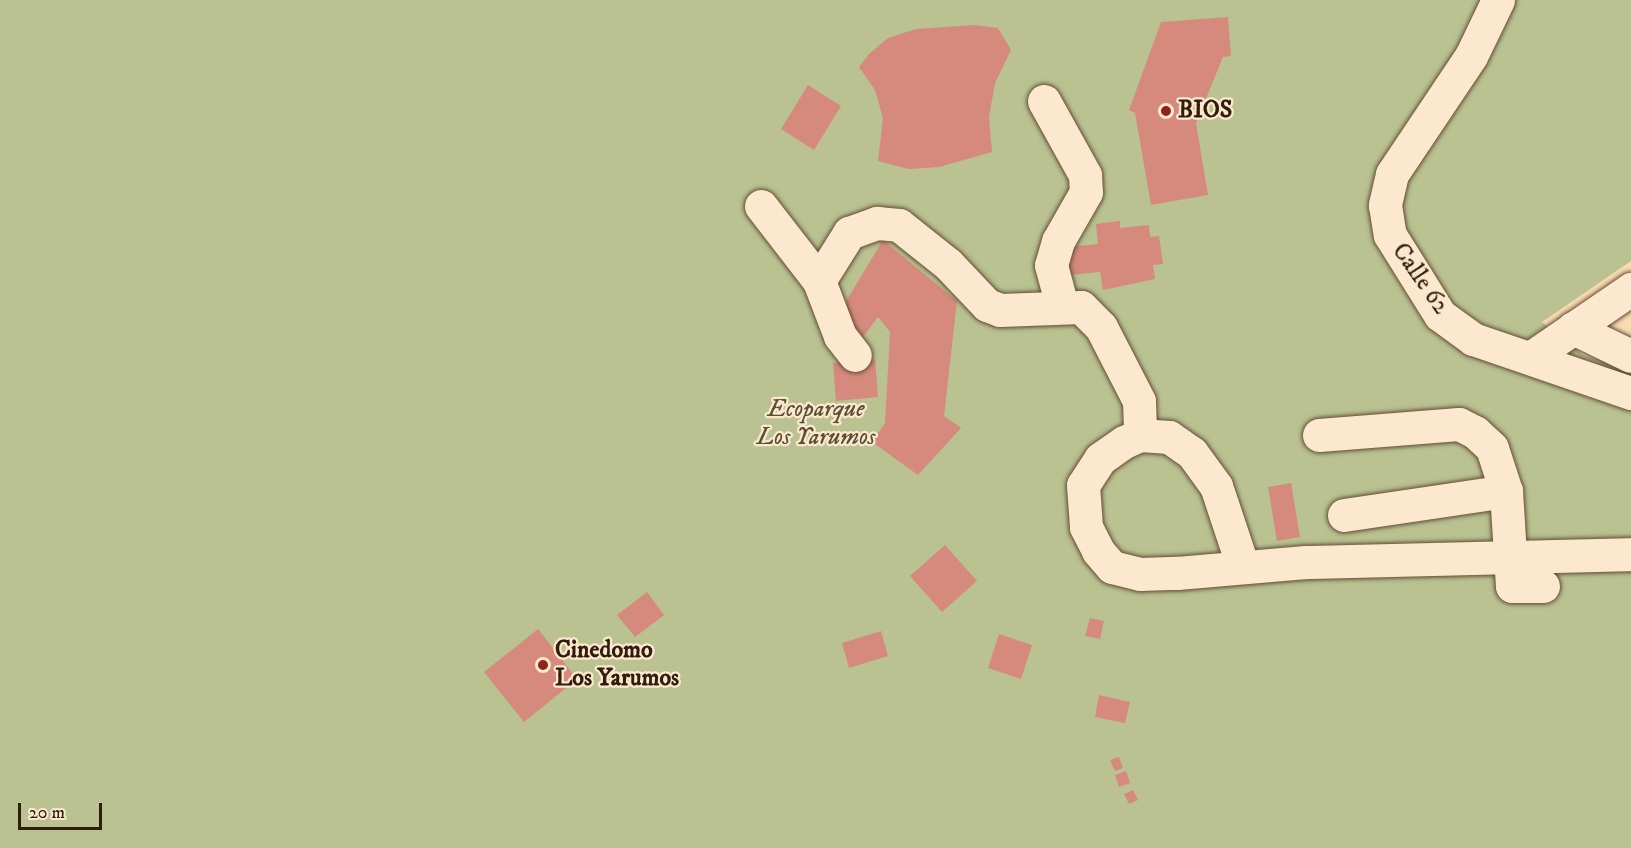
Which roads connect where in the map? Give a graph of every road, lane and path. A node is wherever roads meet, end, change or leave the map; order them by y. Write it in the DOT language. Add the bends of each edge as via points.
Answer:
graph roads {
  1 [pos="1497,0"];
  2 [pos="1044,101"];
  3 [pos="761,206"];
  4 [pos="819,281"];
  5 [pos="1631,289"];
  6 [pos="1062,306"];
  7 [pos="1573,328"];
  8 [pos="855,355"];
  9 [pos="1533,356"];
  10 [pos="1631,356"];
  11 [pos="1631,393"];
  12 [pos="1140,435"];
  13 [pos="1319,435"];
  14 [pos="1506,491"];
  15 [pos="1344,515"];
  16 [pos="1631,554"];
  17 [pos="1514,556"];
  18 [pos="1243,567"];
  19 [pos="1543,586"];
  1 -- 9 [label="street, Calle 62" via="1471,56 1392,174 1385,205 1390,235 1440,315 1473,339"];
  2 -- 6 [label="street" via="1085,175 1086,192 1058,241 1051,265"];
  3 -- 4 [label="street"];
  4 -- 6 [label="street" via="849,233 877,223 899,225 948,264 987,305 1000,310"];
  4 -- 8 [label="street" via="840,336"];
  5 -- 7 [label="street"];
  6 -- 12 [label="street" via="1081,307 1101,327 1139,400"];
  7 -- 9 [label="street"];
  7 -- 10 [label="street"];
  9 -- 11 [label="street, Calle 62"];
  12 -- 18 [label="street" via="1169,437 1192,453 1216,486"];
  12 -- 18 [label="street" via="1100,459 1083,485 1086,527 1098,551 1112,567 1140,574"];
  13 -- 14 [label="street" via="1459,424 1492,448"];
  14 -- 15 [label="street"];
  14 -- 17 [label="street"];
  16 -- 17 [label="street"];
  17 -- 18 [label="street"];
  17 -- 19 [label="street" via="1512,586"];
}
